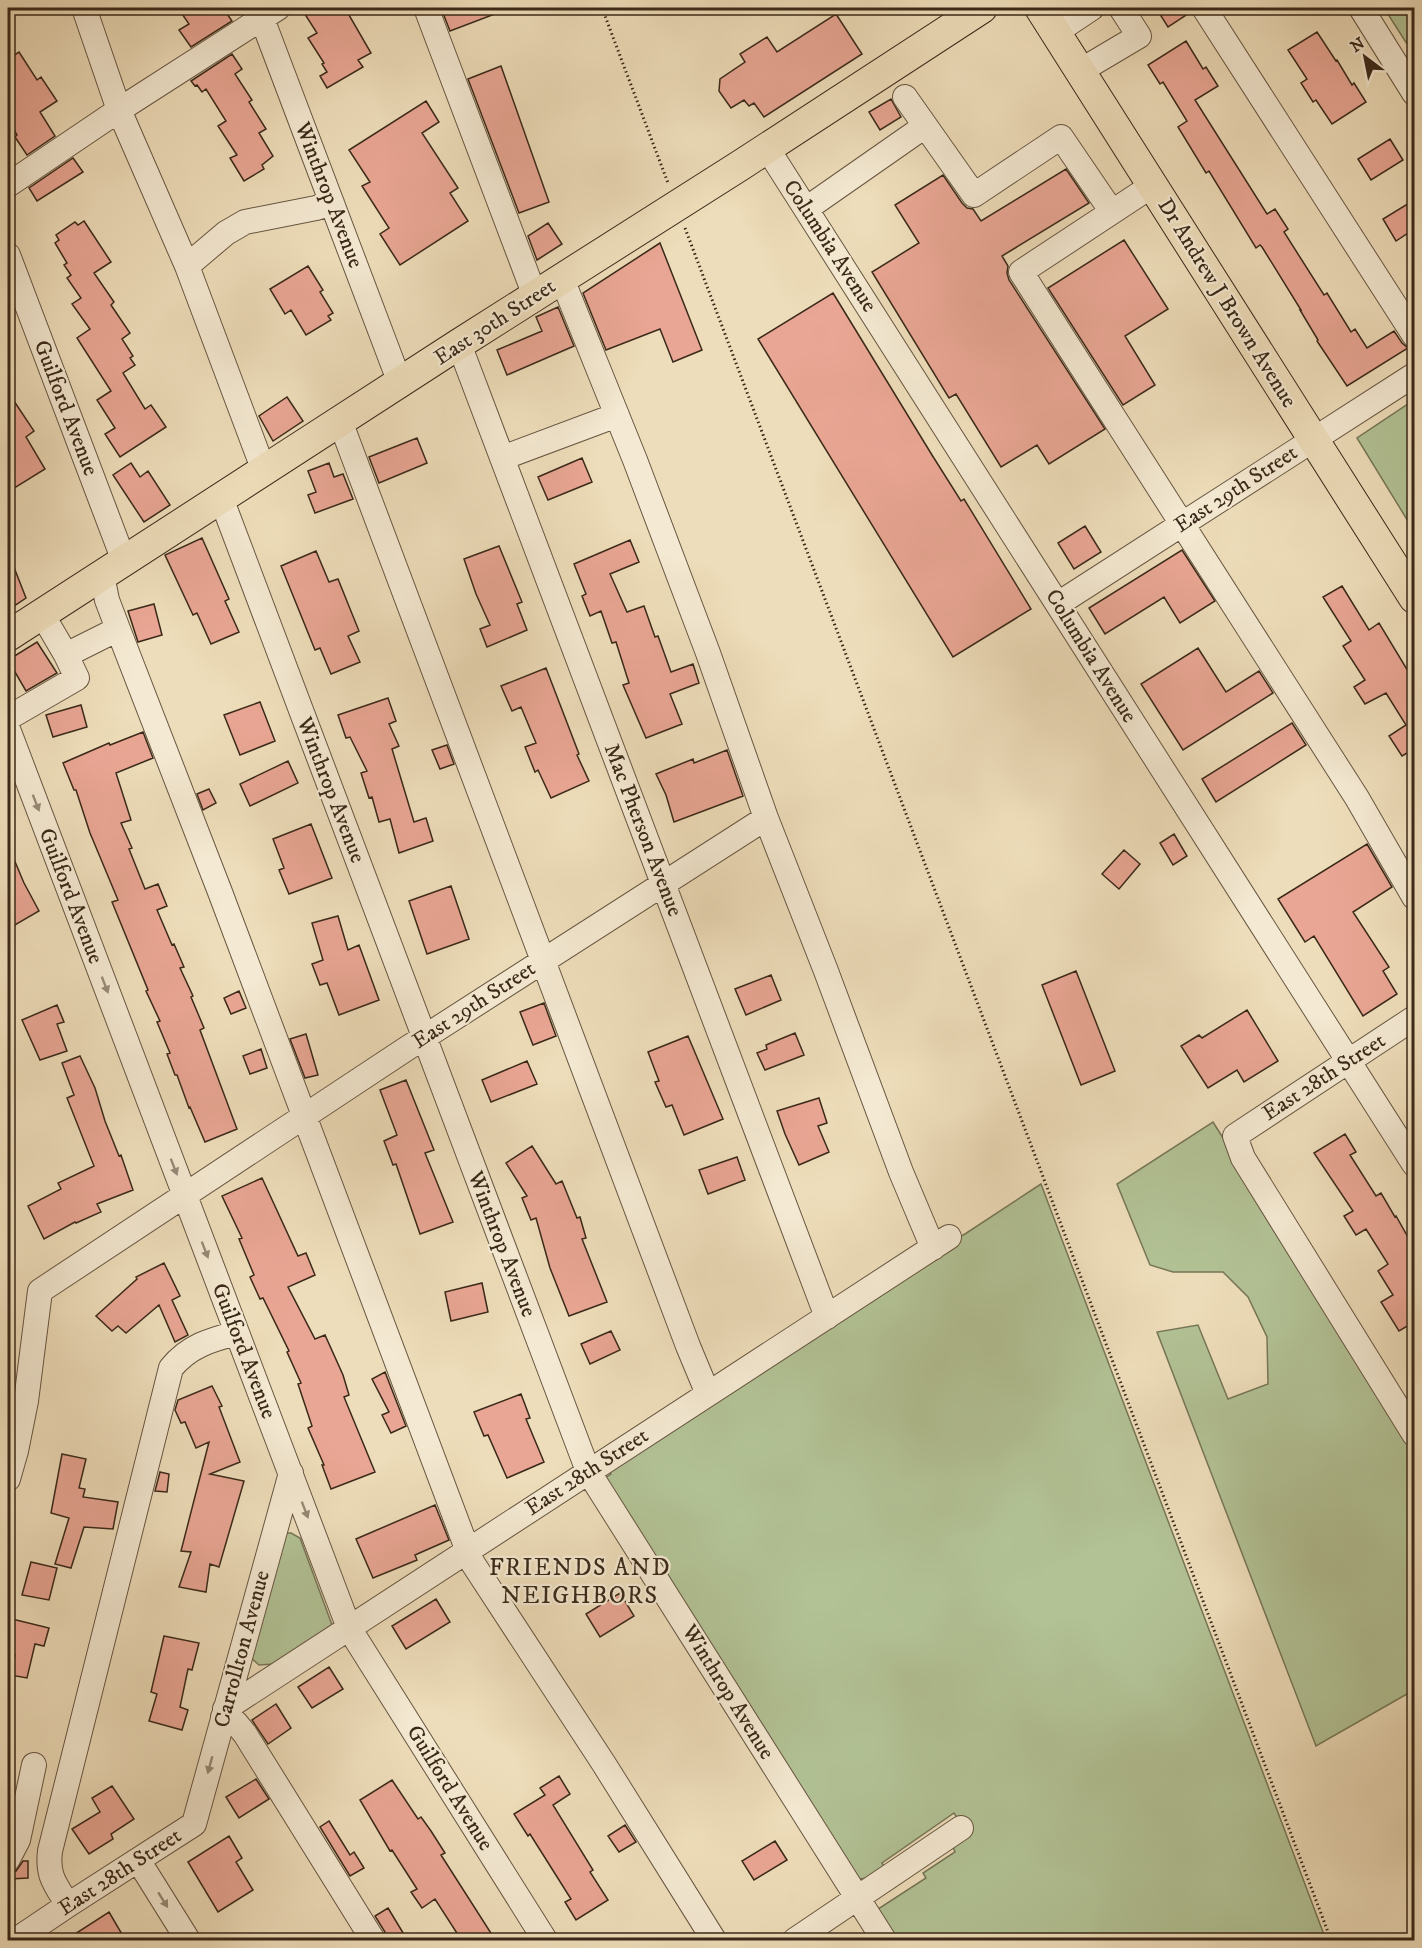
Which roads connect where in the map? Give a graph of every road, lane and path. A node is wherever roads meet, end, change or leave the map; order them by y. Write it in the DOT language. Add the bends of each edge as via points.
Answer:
graph roads {
  1 [pos="84,8"];
  2 [pos="426,8"];
  3 [pos="602,8"];
  4 [pos="982,8"];
  5 [pos="1092,8"];
  6 [pos="1121,8"];
  7 [pos="1204,8"];
  8 [pos="1361,8"];
  9 [pos="266,11"];
  10 [pos="1048,20"];
  11 [pos="1080,71"];
  12 [pos="1414,93"];
  13 [pos="904,97"];
  14 [pos="119,110"];
  15 [pos="925,126"];
  16 [pos="767,148"];
  17 [pos="8,185"];
  18 [pos="1153,185"];
  19 [pos="670,187"];
  20 [pos="332,203"];
  21 [pos="806,209"];
  22 [pos="1112,212"];
  23 [pos="684,224"];
  24 [pos="8,255"];
  25 [pos="187,266"];
  26 [pos="561,279"];
  27 [pos="535,296"];
  28 [pos="1414,335"];
  29 [pos="459,344"];
  30 [pos="1414,375"];
  31 [pos="400,383"];
  32 [pos="617,415"];
  33 [pos="340,422"];
  34 [pos="1314,439"];
  35 [pos="502,458"];
  36 [pos="264,471"];
  37 [pos="221,498"];
  38 [pos="1182,524"];
  39 [pos="113,568"];
  40 [pos="1414,598"];
  41 [pos="1058,604"];
  42 [pos="42,614"];
  43 [pos="118,629"];
  44 [pos="8,636"];
  45 [pos="66,655"];
  46 [pos="8,718"];
  47 [pos="8,729"];
  48 [pos="766,818"];
  49 [pos="664,883"];
  50 [pos="1414,897"];
  51 [pos="543,961"];
  52 [pos="1414,1018"];
  53 [pos="424,1038"];
  54 [pos="1348,1060"];
  55 [pos="304,1116"];
  56 [pos="1414,1164"];
  57 [pos="185,1195"];
  58 [pos="827,1317"];
  59 [pos="237,1333"];
  60 [pos="708,1394"];
  61 [pos="1414,1434"];
  62 [pos="588,1471"];
  63 [pos="291,1473"];
  64 [pos="8,1479"];
  65 [pos="468,1550"];
  66 [pos="349,1628"];
  67 [pos="224,1713"];
  68 [pos="34,1766"];
  69 [pos="194,1824"];
  70 [pos="961,1828"];
  71 [pos="8,1859"];
  72 [pos="138,1860"];
  73 [pos="858,1899"];
  74 [pos="68,1905"];
  75 [pos="16,1941"];
  76 [pos="188,1941"];
  77 [pos="373,1941"];
  78 [pos="545,1941"];
  79 [pos="714,1941"];
  80 [pos="795,1941"];
  81 [pos="884,1941"];
  82 [pos="1331,1941"];
  1 -- 14 [label="street"];
  2 -- 27 [label="street"];
  3 -- 19 [label="path"];
  4 -- 16 [label="main road, East 30th Street"];
  5 -- 10 [label="street"];
  6 -- 11 [label="street" via="1139,36"];
  7 -- 28 [label="street"];
  8 -- 12 [label="street"];
  9 -- 14 [label="street"];
  9 -- 20 [label="street, Winthrop Avenue"];
  10 -- 11 [label="main road, Dr Andrew J Brown Avenue"];
  11 -- 18 [label="main road, Dr Andrew J Brown Avenue"];
  13 -- 15 [label="street"];
  14 -- 17 [label="street"];
  14 -- 25 [label="street"];
  15 -- 21 [label="street"];
  15 -- 22 [label="street" via="974,195 1061,137"];
  16 -- 21 [label="street, Columbia Avenue"];
  16 -- 26 [label="main road, East 30th Street"];
  18 -- 22 [label="street"];
  18 -- 34 [label="main road, Dr Andrew J Brown Avenue"];
  20 -- 25 [label="street" via="245,222 226,232"];
  20 -- 31 [label="street, Winthrop Avenue"];
  21 -- 41 [label="street, Columbia Avenue"];
  22 -- 38 [label="street" via="1021,272"];
  23 -- 82 [label="path"];
  24 -- 39 [label="street, Guilford Avenue"];
  25 -- 36 [label="street"];
  26 -- 27 [label="main road, East 30th Street"];
  26 -- 32 [label="street"];
  27 -- 29 [label="main road, East 30th Street"];
  29 -- 31 [label="main road, East 30th Street"];
  29 -- 35 [label="street, Mac Pherson Avenue"];
  30 -- 34 [label="street, East 29th Street"];
  31 -- 33 [label="main road, East 30th Street"];
  32 -- 35 [label="street"];
  32 -- 48 [label="street"];
  33 -- 36 [label="main road, East 30th Street"];
  33 -- 51 [label="street"];
  34 -- 38 [label="street, East 29th Street"];
  34 -- 40 [label="main road, Dr Andrew J Brown Avenue"];
  35 -- 49 [label="street, Mac Pherson Avenue"];
  36 -- 37 [label="main road, East 30th Street"];
  37 -- 39 [label="main road, East 30th Street"];
  37 -- 53 [label="street, Winthrop Avenue"];
  38 -- 41 [label="street, East 29th Street"];
  38 -- 50 [label="street" via="1357,798"];
  39 -- 42 [label="main road, East 30th Street"];
  39 -- 43 [label="street, Guilford Avenue" via="107,600"];
  41 -- 54 [label="street, Columbia Avenue"];
  42 -- 44 [label="main road, East 30th Street"];
  42 -- 45 [label="street"];
  43 -- 45 [label="street"];
  43 -- 55 [label="street, Guilford Avenue"];
  45 -- 46 [label="street" via="77,678"];
  47 -- 57 [label="street, Guilford Avenue, one-way"];
  48 -- 49 [label="street, East 29th Street"];
  48 -- 58 [label="street, East 28th Street" via="901,1172 941,1242"];
  49 -- 51 [label="street, East 29th Street"];
  49 -- 58 [label="street, Mac Pherson Avenue"];
  51 -- 53 [label="street, East 29th Street"];
  51 -- 60 [label="street"];
  52 -- 54 [label="street, East 28th Street"];
  53 -- 55 [label="street, East 29th Street"];
  53 -- 62 [label="street, Winthrop Avenue"];
  54 -- 56 [label="street, Columbia Avenue"];
  54 -- 61 [label="street, East 28th Street" via="1235,1136 1243,1158"];
  55 -- 57 [label="street, East 29th Street"];
  55 -- 65 [label="street, Guilford Avenue"];
  57 -- 59 [label="street, Guilford Avenue, one-way"];
  57 -- 64 [label="street, East 29th Street" via="40,1291 26,1401"];
  58 -- 60 [label="street, East 28th Street"];
  59 -- 63 [label="street, Guilford Avenue"];
  59 -- 74 [label="street" via="191,1349 171,1368 50,1851 48,1867"];
  60 -- 62 [label="street, East 28th Street"];
  62 -- 65 [label="street, East 28th Street"];
  62 -- 73 [label="street, Winthrop Avenue"];
  63 -- 66 [label="street, Guilford Avenue, one-way"];
  63 -- 67 [label="street, Carrollton Avenue"];
  65 -- 66 [label="street, East 28th Street"];
  65 -- 79 [label="street, Guilford Avenue" via="508,1620 604,1764"];
  66 -- 67 [label="street, East 28th Street"];
  66 -- 78 [label="street, Guilford Avenue"];
  67 -- 69 [label="street, Carrollton Avenue, one-way"];
  67 -- 77 [label="street" via="245,1734"];
  68 -- 71 [label="street" via="18,1840"];
  69 -- 72 [label="street, East 28th Street"];
  70 -- 73 [label="street"];
  72 -- 74 [label="street, East 28th Street"];
  72 -- 76 [label="street, one-way"];
  73 -- 80 [label="street"];
  73 -- 81 [label="street, Winthrop Avenue"];
  74 -- 75 [label="street, East 28th Street"];
}
